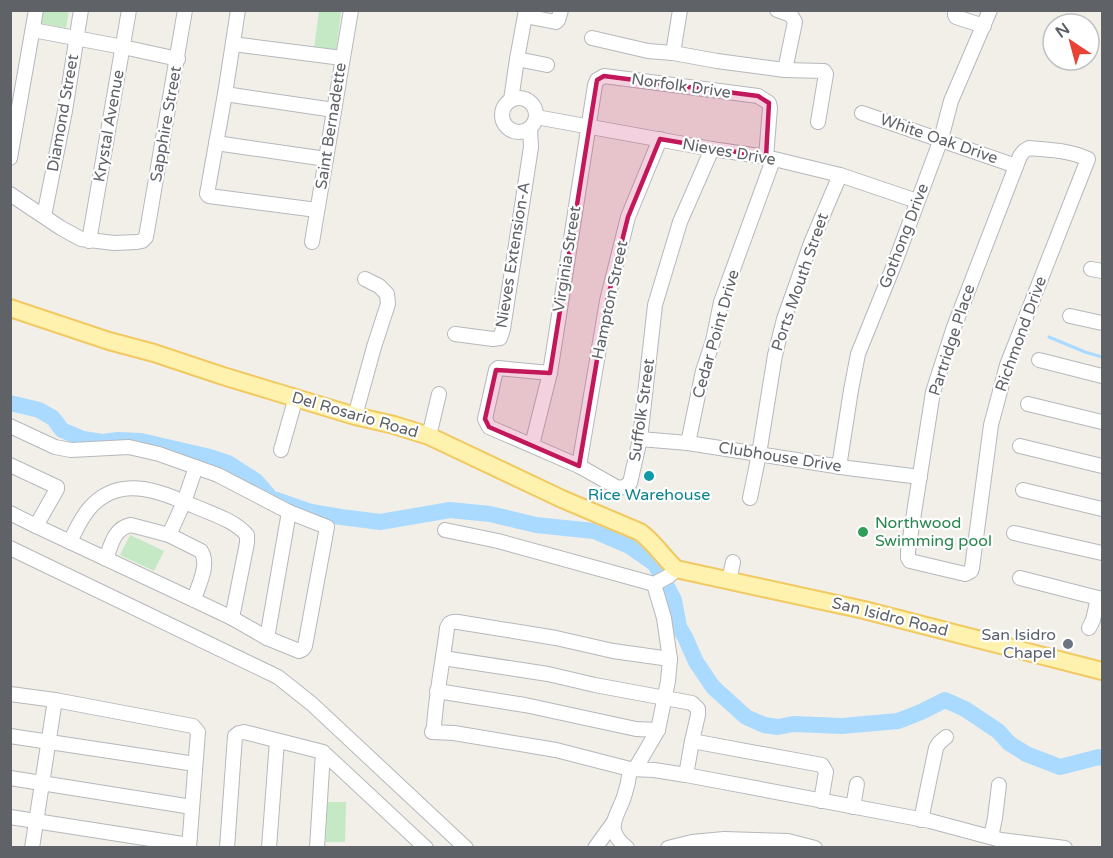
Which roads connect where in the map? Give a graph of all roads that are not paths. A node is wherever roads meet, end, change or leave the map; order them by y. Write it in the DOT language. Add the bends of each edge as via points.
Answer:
graph roads {
  1 [pos="36,10"];
  2 [pos="81,10"];
  3 [pos="129,10"];
  4 [pos="185,10"];
  5 [pos="238,10"];
  6 [pos="351,10"];
  7 [pos="561,10"];
  8 [pos="680,10"];
  9 [pos="777,10"];
  10 [pos="955,10"];
  11 [pos="990,10"];
  12 [pos="525,13"];
  13 [pos="793,13"];
  14 [pos="984,26"];
  15 [pos="33,30"];
  16 [pos="592,38"];
  17 [pos="76,39"];
  18 [pos="233,44"];
  19 [pos="123,47"];
  20 [pos="673,53"];
  21 [pos="342,58"];
  22 [pos="178,59"];
  23 [pos="517,59"];
  24 [pos="547,65"];
  25 [pos="785,70"];
  26 [pos="604,76"];
  27 [pos="225,94"];
  28 [pos="758,96"];
  29 [pos="511,100"];
  30 [pos="334,110"];
  31 [pos="862,113"];
  32 [pos="818,122"];
  33 [pos="533,123"];
  34 [pos="589,126"];
  35 [pos="660,139"];
  36 [pos="940,139"];
  37 [pos="216,143"];
  38 [pos="712,149"];
  39 [pos="770,158"];
  40 [pos="1102,158"];
  41 [pos="10,159"];
  42 [pos="326,159"];
  43 [pos="1088,159"];
  44 [pos="1016,166"];
  45 [pos="840,176"];
  46 [pos="10,194"];
  47 [pos="917,201"];
  48 [pos="317,210"];
  49 [pos="44,216"];
  50 [pos="89,241"];
  51 [pos="312,242"];
  52 [pos="365,279"];
  53 [pos="10,308"];
  54 [pos="1070,316"];
  55 [pos="1102,323"];
  56 [pos="455,334"];
  57 [pos="1039,360"];
  58 [pos="550,372"];
  59 [pos="1102,376"];
  60 [pos="439,394"];
  61 [pos="296,397"];
  62 [pos="1028,404"];
  63 [pos="355,416"];
  64 [pos="1102,422"];
  65 [pos="10,426"];
  66 [pos="429,436"];
  67 [pos="640,439"];
  68 [pos="688,443"];
  69 [pos="532,445"];
  70 [pos="1020,446"];
  71 [pos="281,450"];
  72 [pos="759,454"];
  73 [pos="10,465"];
  74 [pos="579,466"];
  75 [pos="1102,466"];
  76 [pos="196,467"];
  77 [pos="839,467"];
  78 [pos="920,477"];
  79 [pos="1023,490"];
  80 [pos="750,498"];
  81 [pos="184,502"];
  82 [pos="1102,509"];
  83 [pos="289,512"];
  84 [pos="10,513"];
  85 [pos="36,526"];
  86 [pos="445,530"];
  87 [pos="1014,533"];
  88 [pos="168,535"];
  89 [pos="70,542"];
  90 [pos="10,548"];
  91 [pos="1102,553"];
  92 [pos="106,559"];
  93 [pos="733,562"];
  94 [pos="920,564"];
  95 [pos="664,578"];
  96 [pos="1020,578"];
  97 [pos="729,581"];
  98 [pos="1100,599"];
  99 [pos="194,600"];
  100 [pos="232,618"];
  101 [pos="1089,628"];
  102 [pos="267,638"];
  103 [pos="443,658"];
  104 [pos="670,659"];
  105 [pos="1102,671"];
  106 [pos="437,691"];
  107 [pos="10,694"];
  108 [pos="665,697"];
  109 [pos="56,700"];
  110 [pos="658,730"];
  111 [pos="10,736"];
  112 [pos="946,737"];
  113 [pos="278,741"];
  114 [pos="692,741"];
  115 [pos="49,742"];
  116 [pos="323,752"];
  117 [pos="195,764"];
  118 [pos="632,769"];
  119 [pos="686,775"];
  120 [pos="10,778"];
  121 [pos="42,783"];
  122 [pos="857,784"];
  123 [pos="999,785"];
  124 [pos="821,801"];
  125 [pos="192,807"];
  126 [pos="853,807"];
  127 [pos="10,817"];
  128 [pos="921,820"];
  129 [pos="36,822"];
  130 [pos="613,823"];
  131 [pos="991,837"];
  132 [pos="189,846"];
  133 [pos="422,846"];
  134 [pos="32,848"];
  135 [pos="227,848"];
  136 [pos="269,848"];
  137 [pos="317,848"];
  138 [pos="466,848"];
  139 [pos="595,848"];
  140 [pos="627,848"];
  141 [pos="668,848"];
  142 [pos="815,848"];
  143 [pos="1065,848"];
  1 -- 15 [label="street"];
  2 -- 17 [label="street, Diamond Street"];
  3 -- 19 [label="street, Krystal Avenue"];
  4 -- 22 [label="street, Sapphire Street"];
  5 -- 18 [label="street"];
  6 -- 21 [label="street, Saint Bernadette"];
  7 -- 12 [label="street" via="556,22"];
  8 -- 20 [label="street"];
  9 -- 13 [label="street"];
  10 -- 14 [label="street" via="956,17"];
  11 -- 14 [label="street, Gothong Drive"];
  12 -- 23 [label="street, Nieves Drive"];
  13 -- 25 [label="street" via="795,22"];
  14 -- 36 [label="street, Gothong Drive" via="951,101"];
  15 -- 17 [label="street"];
  15 -- 41 [label="street"];
  16 -- 20 [label="street"];
  17 -- 19 [label="street"];
  17 -- 49 [label="street, Diamond Street"];
  18 -- 21 [label="street"];
  18 -- 27 [label="street"];
  19 -- 22 [label="street"];
  19 -- 50 [label="street, Krystal Avenue"];
  20 -- 25 [label="street"];
  21 -- 30 [label="street, Saint Bernadette"];
  22 -- 50 [label="street, Sapphire Street" via="146,237 137,242"];
  23 -- 24 [label="street"];
  23 -- 29 [label="street, Nieves Drive"];
  25 -- 32 [label="street" via="826,74"];
  26 -- 28 [label="street, Norfolk Drive"];
  26 -- 34 [label="street, Virginia Street" via="595,85"];
  27 -- 30 [label="street"];
  27 -- 37 [label="street"];
  28 -- 39 [label="street, Cedar Point Drive" via="770,108"];
  29 -- 33 [label="street" via="522,98 531,102 536,112"];
  29 -- 33 [label="street, Nieves Drive" via="504,108 505,124 514,131 525,131"];
  30 -- 42 [label="street, Saint Bernadette"];
  31 -- 36 [label="street, White Oak Drive"];
  33 -- 34 [label="street, Nieves Drive"];
  33 -- 56 [label="street, Nieves Extension-A" via="500,338"];
  34 -- 35 [label="street, Nieves Drive"];
  34 -- 58 [label="street, Virginia Street"];
  35 -- 38 [label="street, Nieves Drive"];
  35 -- 74 [label="street, Hampton Street" via="628,217 607,301"];
  36 -- 44 [label="street, White Oak Drive"];
  36 -- 47 [label="street, Gothong Drive"];
  37 -- 42 [label="street"];
  37 -- 48 [label="street" via="209,196"];
  38 -- 39 [label="street, Nieves Drive"];
  38 -- 67 [label="street, Suffolk Street" via="680,222 655,305"];
  39 -- 45 [label="street, Nieves Drive"];
  39 -- 68 [label="street, Cedar Point Drive" via="721,302"];
  40 -- 43 [label="street"];
  42 -- 48 [label="street, Saint Bernadette"];
  43 -- 44 [label="street, Partridge Place" via="1029,148"];
  43 -- 94 [label="street, Richmond Drive" via="998,395 972,568 965,574"];
  44 -- 78 [label="street, Partridge Place" via="933,392"];
  45 -- 47 [label="street, Nieves Drive"];
  45 -- 72 [label="street, Ports Mouth Street" via="784,319"];
  46 -- 49 [label="street"];
  47 -- 77 [label="street, Gothong Drive" via="858,354"];
  48 -- 51 [label="street, Saint Bernadette"];
  49 -- 50 [label="street"];
  52 -- 63 [label="street" via="387,294 388,304"];
  53 -- 61 [label="main road, Del Rosario Road"];
  54 -- 55 [label="street"];
  57 -- 59 [label="street"];
  58 -- 69 [label="street, Virginia Street"];
  58 -- 69 [label="street, Suffolk Street" via="496,370 486,422"];
  60 -- 66 [label="street"];
  61 -- 63 [label="main road, Del Rosario Road"];
  61 -- 71 [label="street"];
  62 -- 64 [label="street"];
  63 -- 66 [label="main road, Del Rosario Road"];
  65 -- 76 [label="street" via="55,447 129,447"];
  66 -- 95 [label="main road, Del Rosario Road" via="640,532 668,561"];
  67 -- 68 [label="street, Clubhouse Drive"];
  67 -- 74 [label="street, Suffolk Street" via="627,486 618,488"];
  68 -- 72 [label="street, Clubhouse Drive"];
  69 -- 74 [label="street, Suffolk Street"];
  70 -- 75 [label="street"];
  72 -- 77 [label="street, Clubhouse Drive"];
  72 -- 80 [label="street, Ports Mouth Street"];
  73 -- 85 [label="street" via="57,487"];
  76 -- 81 [label="street"];
  76 -- 83 [label="street"];
  77 -- 78 [label="street, Clubhouse Drive"];
  78 -- 94 [label="street, Partridge Place" via="908,558"];
  79 -- 82 [label="street"];
  81 -- 88 [label="street"];
  81 -- 89 [label="street" via="146,489 115,490 99,498 87,511"];
  81 -- 100 [label="street" via="240,527 247,535"];
  83 -- 102 [label="street"];
  83 -- 102 [label="street" via="327,527 303,650"];
  84 -- 85 [label="street"];
  85 -- 89 [label="street"];
  86 -- 95 [label="street"];
  87 -- 91 [label="street"];
  88 -- 92 [label="street" via="126,526 116,534"];
  88 -- 99 [label="street" via="204,556"];
  89 -- 92 [label="street"];
  90 -- 138 [label="street" via="278,677"];
  92 -- 99 [label="street"];
  93 -- 97 [label="street"];
  95 -- 97 [label="main road, San Isidro Road"];
  95 -- 104 [label="street"];
  96 -- 98 [label="street"];
  97 -- 105 [label="main road, San Isidro Road" via="864,610"];
  98 -- 101 [label="street"];
  99 -- 100 [label="street"];
  100 -- 102 [label="street"];
  103 -- 104 [label="street" via="448,624 453,621"];
  103 -- 106 [label="street"];
  103 -- 108 [label="street"];
  104 -- 108 [label="street"];
  106 -- 110 [label="street"];
  106 -- 118 [label="street" via="432,732 454,732 555,750"];
  107 -- 109 [label="street"];
  108 -- 110 [label="street"];
  108 -- 114 [label="street" via="692,703 698,709"];
  109 -- 115 [label="street"];
  109 -- 117 [label="street" via="193,726 198,732"];
  110 -- 118 [label="street"];
  111 -- 115 [label="street"];
  112 -- 128 [label="street" via="936,748"];
  113 -- 116 [label="street"];
  113 -- 135 [label="street" via="244,732 235,736"];
  113 -- 136 [label="street"];
  114 -- 119 [label="street"];
  114 -- 124 [label="street" via="822,765 826,772"];
  115 -- 117 [label="street"];
  115 -- 121 [label="street"];
  116 -- 133 [label="street"];
  116 -- 137 [label="street"];
  117 -- 125 [label="street"];
  118 -- 119 [label="street"];
  118 -- 130 [label="street"];
  119 -- 124 [label="street"];
  120 -- 121 [label="street"];
  121 -- 125 [label="street"];
  121 -- 129 [label="street"];
  122 -- 126 [label="street"];
  123 -- 131 [label="street"];
  124 -- 126 [label="street"];
  125 -- 132 [label="street"];
  126 -- 128 [label="street"];
  127 -- 129 [label="street"];
  128 -- 131 [label="street"];
  129 -- 132 [label="street"];
  129 -- 134 [label="street"];
  130 -- 139 [label="street"];
  130 -- 140 [label="street" via="618,841"];
  131 -- 143 [label="street"];
  141 -- 142 [label="street" via="724,839 788,841"];
}
